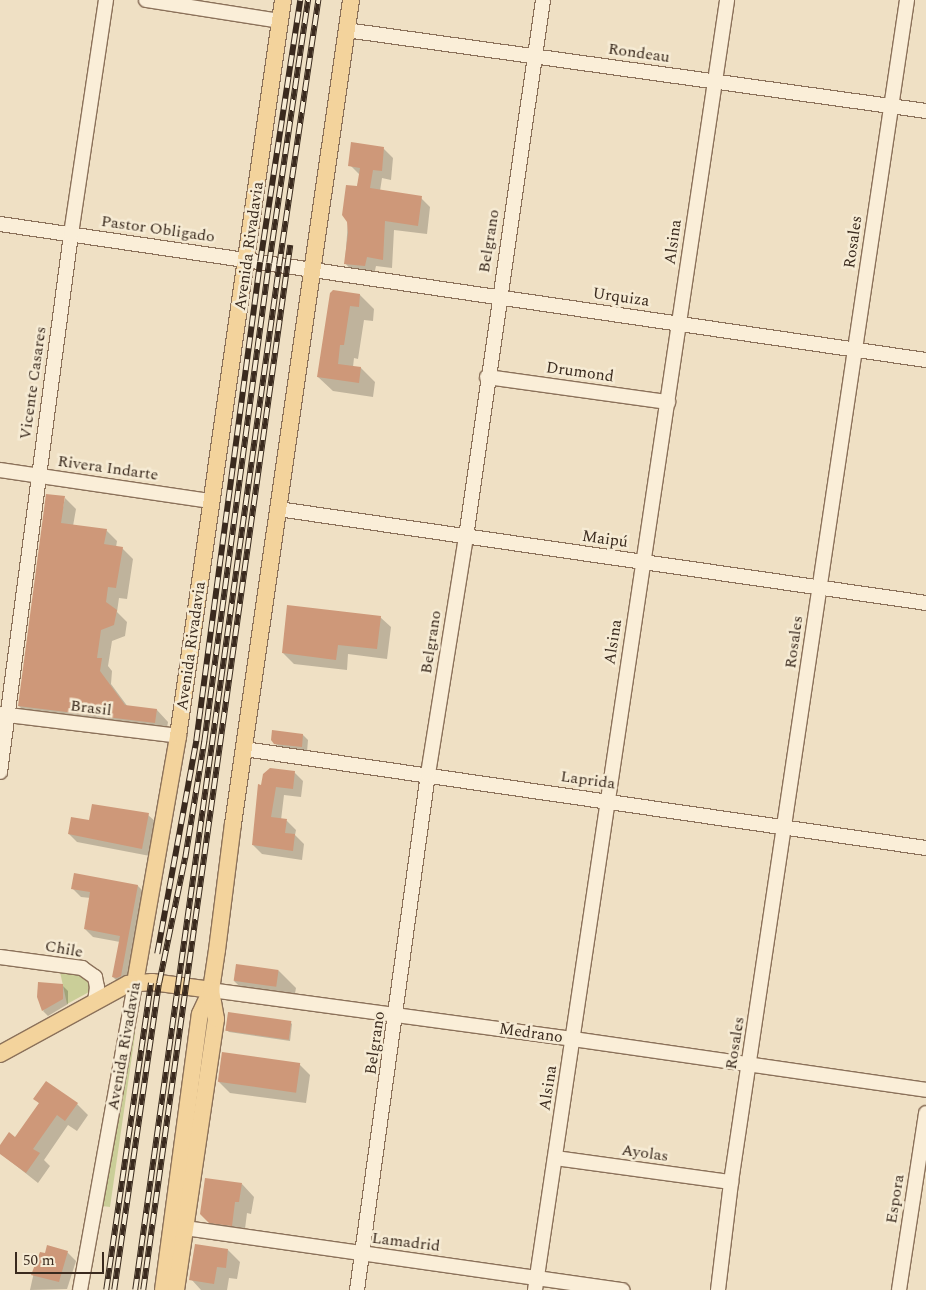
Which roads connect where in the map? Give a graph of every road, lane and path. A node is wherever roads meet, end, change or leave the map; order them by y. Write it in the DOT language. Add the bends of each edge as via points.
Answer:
graph roads {
  1 [pos="106,0"];
  2 [pos="146,0"];
  3 [pos="283,0"];
  4 [pos="351,0"];
  5 [pos="543,0"];
  6 [pos="727,0"];
  7 [pos="907,0"];
  8 [pos="280,21"];
  9 [pos="346,30"];
  10 [pos="534,56"];
  11 [pos="714,81"];
  12 [pos="890,105"];
  13 [pos="926,111"];
  14 [pos="0,224"];
  15 [pos="71,234"];
  16 [pos="247,260"];
  17 [pos="312,270"];
  18 [pos="498,297"];
  19 [pos="679,323"];
  20 [pos="855,349"];
  21 [pos="926,360"];
  22 [pos="487,377"];
  23 [pos="668,402"];
  24 [pos="0,470"];
  25 [pos="38,476"];
  26 [pos="211,501"];
  27 [pos="278,509"];
  28 [pos="466,536"];
  29 [pos="643,563"];
  30 [pos="819,587"];
  31 [pos="926,602"];
  32 [pos="3,715"];
  33 [pos="178,736"];
  34 [pos="244,749"];
  35 [pos="0,772"];
  36 [pos="428,774"];
  37 [pos="607,800"];
  38 [pos="785,827"];
  39 [pos="926,848"];
  40 [pos="0,957"];
  41 [pos="135,982"];
  42 [pos="211,990"];
  43 [pos="95,1001"];
  44 [pos="396,1015"];
  45 [pos="573,1039"];
  46 [pos="0,1054"];
  47 [pos="750,1065"];
  48 [pos="926,1090"];
  49 [pos="926,1113"];
  50 [pos="555,1158"];
  51 [pos="731,1182"];
  52 [pos="185,1228"];
  53 [pos="362,1254"];
  54 [pos="536,1284"];
  55 [pos="80,1290"];
  56 [pos="163,1290"];
  57 [pos="176,1290"];
  58 [pos="357,1290"];
  59 [pos="623,1290"];
  60 [pos="718,1290"];
  61 [pos="899,1290"];
  1 -- 15 [label="street, Vicente Casares"];
  2 -- 8 [label="street"];
  3 -- 8 [label="main road, Avenida Rivadavia"];
  4 -- 9 [label="main road"];
  5 -- 10 [label="street, Belgrano"];
  6 -- 11 [label="street, Alsina"];
  7 -- 12 [label="street, Rosales"];
  8 -- 16 [label="main road, Avenida Rivadavia"];
  9 -- 10 [label="street, Rondeau"];
  9 -- 17 [label="main road"];
  10 -- 11 [label="street, Rondeau"];
  10 -- 18 [label="street, Belgrano"];
  11 -- 12 [label="street, Rondeau"];
  11 -- 19 [label="street, Alsina"];
  12 -- 13 [label="street, Rondeau"];
  12 -- 20 [label="street, Rosales"];
  14 -- 15 [label="street, Pastor Obligado"];
  15 -- 16 [label="street, Pastor Obligado"];
  15 -- 25 [label="street, Vicente Casares"];
  16 -- 17 [label="street, Pastor Obligado"];
  16 -- 26 [label="main road, Avenida Rivadavia"];
  17 -- 18 [label="street, Urquiza"];
  17 -- 27 [label="main road"];
  18 -- 19 [label="street, Urquiza"];
  18 -- 22 [label="street, Belgrano"];
  19 -- 20 [label="street, Urquiza"];
  19 -- 23 [label="street, Alsina"];
  20 -- 21 [label="street, Urquiza"];
  20 -- 30 [label="street, Rosales"];
  22 -- 23 [label="street, Drumond"];
  22 -- 28 [label="street, Belgrano"];
  23 -- 29 [label="street, Alsina"];
  24 -- 25 [label="street, Rivera Indarte"];
  25 -- 26 [label="street, Rivera Indarte"];
  25 -- 32 [label="street, Vicente Casares"];
  26 -- 33 [label="main road, Avenida Rivadavia"];
  27 -- 28 [label="street, Maipú"];
  27 -- 34 [label="main road"];
  28 -- 29 [label="street, Maipú"];
  28 -- 36 [label="street, Belgrano"];
  29 -- 30 [label="street, Maipú"];
  29 -- 37 [label="street, Alsina"];
  30 -- 31 [label="street, Maipú"];
  30 -- 38 [label="street, Rosales"];
  32 -- 33 [label="street, Brasil"];
  32 -- 35 [label="street, Vicente Casares"];
  33 -- 41 [label="main road, Avenida Rivadavia"];
  34 -- 36 [label="street, Laprida"];
  34 -- 42 [label="main road"];
  36 -- 37 [label="street, Laprida"];
  36 -- 44 [label="street, Belgrano"];
  37 -- 38 [label="street, Laprida"];
  37 -- 45 [label="street, Alsina"];
  38 -- 39 [label="street, Laprida"];
  38 -- 47 [label="street, Rosales"];
  40 -- 43 [label="street, Chile" via="82,968 95,977"];
  41 -- 42 [label="main road, Medrano"];
  41 -- 43 [label="main road"];
  41 -- 55 [label="street, Avenida Rivadavia"];
  42 -- 44 [label="street, Medrano"];
  42 -- 52 [label="main road" via="216,1019"];
  42 -- 56 [label="main road" via="200,1014"];
  43 -- 46 [label="main road"];
  44 -- 45 [label="street, Medrano"];
  44 -- 53 [label="street, Belgrano"];
  45 -- 47 [label="street, Medrano"];
  45 -- 50 [label="street, Alsina"];
  47 -- 48 [label="street, Medrano"];
  47 -- 51 [label="street, Rosales"];
  49 -- 61 [label="street, Espora"];
  50 -- 51 [label="street, Ayolas"];
  50 -- 54 [label="street, Alsina"];
  51 -- 60 [label="street, Rosales"];
  52 -- 53 [label="street, Lamadrid"];
  52 -- 57 [label="main road"];
  53 -- 54 [label="street, Lamadrid"];
  53 -- 58 [label="street, Belgrano"];
  54 -- 59 [label="street, Lamadrid"];
}
